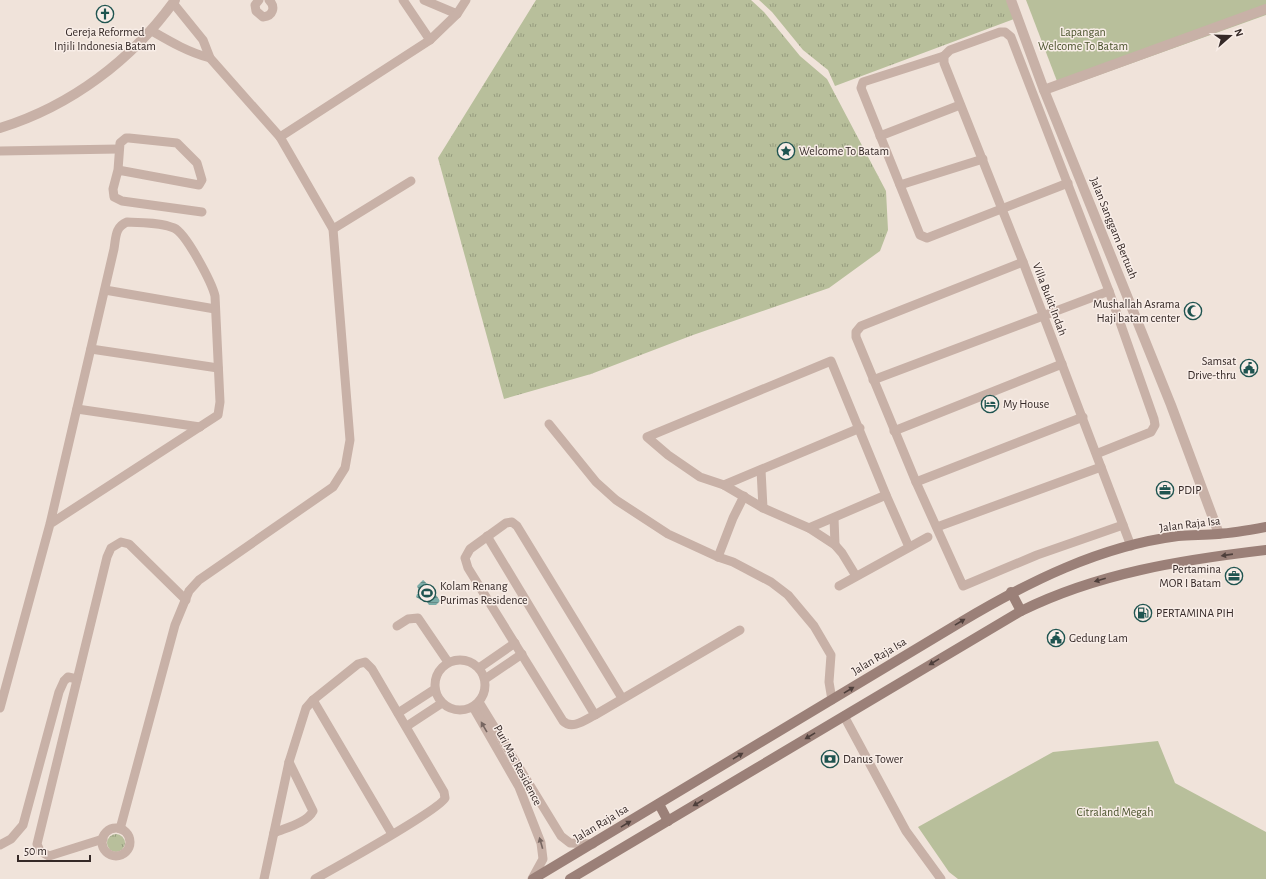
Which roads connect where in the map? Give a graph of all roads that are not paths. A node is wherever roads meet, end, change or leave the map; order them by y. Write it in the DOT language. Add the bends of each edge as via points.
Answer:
graph roads {
  1 [pos="259,0"];
  2 [pos="270,0"];
  3 [pos="403,0"];
  4 [pos="424,0"];
  5 [pos="466,0"];
  6 [pos="1011,0"];
  7 [pos="174,2"];
  8 [pos="1266,9"];
  9 [pos="457,14"];
  10 [pos="152,31"];
  11 [pos="430,40"];
  12 [pos="210,58"];
  13 [pos="944,59"];
  14 [pos="1044,90"];
  15 [pos="960,105"];
  16 [pos="0,128"];
  17 [pos="880,136"];
  18 [pos="280,137"];
  19 [pos="119,149"];
  20 [pos="0,151"];
  21 [pos="983,159"];
  22 [pos="118,170"];
  23 [pos="411,181"];
  24 [pos="1068,182"];
  25 [pos="900,185"];
  26 [pos="1001,209"];
  27 [pos="202,212"];
  28 [pos="333,229"];
  29 [pos="1023,262"];
  30 [pos="105,290"];
  31 [pos="1109,291"];
  32 [pos="215,309"];
  33 [pos="1042,315"];
  34 [pos="91,349"];
  35 [pos="1062,364"];
  36 [pos="218,368"];
  37 [pos="873,380"];
  38 [pos="77,409"];
  39 [pos="1083,418"];
  40 [pos="549,424"];
  41 [pos="200,427"];
  42 [pos="860,428"];
  43 [pos="894,431"];
  44 [pos="1096,454"];
  45 [pos="1101,467"];
  46 [pos="761,470"];
  47 [pos="916,482"];
  48 [pos="724,485"];
  49 [pos="886,495"];
  50 [pos="744,496"];
  51 [pos="763,508"];
  52 [pos="834,518"];
  53 [pos="50,524"];
  54 [pos="1124,525"];
  55 [pos="937,527"];
  56 [pos="1266,527"];
  57 [pos="809,528"];
  58 [pos="1219,534"];
  59 [pos="487,536"];
  60 [pos="928,537"];
  61 [pos="835,545"];
  62 [pos="1131,546"];
  63 [pos="909,547"];
  64 [pos="1266,550"];
  65 [pos="718,557"];
  66 [pos="856,576"];
  67 [pos="839,586"];
  68 [pos="1012,592"];
  69 [pos="186,600"];
  70 [pos="1021,611"];
  71 [pos="397,626"];
  72 [pos="740,630"];
  73 [pos="515,643"];
  74 [pos="522,654"];
  75 [pos="448,662"];
  76 [pos="479,668"];
  77 [pos="77,679"];
  78 [pos="485,679"];
  79 [pos="4,680"];
  80 [pos="435,689"];
  81 [pos="622,698"];
  82 [pos="313,700"];
  83 [pos="832,700"];
  84 [pos="442,703"];
  85 [pos="476,705"];
  86 [pos="0,708"];
  87 [pos="398,713"];
  88 [pos="595,715"];
  89 [pos="844,716"];
  90 [pos="406,726"];
  91 [pos="290,762"];
  92 [pos="659,804"];
  93 [pos="668,821"];
  94 [pos="120,829"];
  95 [pos="274,833"];
  96 [pos="392,834"];
  97 [pos="103,839"];
  98 [pos="593,844"];
  99 [pos="0,845"];
  100 [pos="264,879"];
  101 [pos="315,879"];
  102 [pos="532,879"];
  103 [pos="570,879"];
  104 [pos="941,879"];
  1 -- 2 [label="street" via="255,5 256,11 263,17 269,16 273,11"];
  3 -- 11 [label="street"];
  4 -- 9 [label="street"];
  5 -- 9 [label="street"];
  6 -- 14 [label="street, Jalan Sanggam Bertuah"];
  7 -- 10 [label="street"];
  7 -- 12 [label="street" via="200,36"];
  8 -- 14 [label="street"];
  9 -- 11 [label="street"];
  10 -- 12 [label="street" via="184,49"];
  10 -- 16 [label="street" via="124,59 74,95 44,111"];
  11 -- 18 [label="street"];
  12 -- 18 [label="street"];
  13 -- 15 [label="street, Villa Bukit Indah"];
  13 -- 17 [label="street" via="864,82 862,94"];
  13 -- 24 [label="street" via="950,50 1000,32 1010,34"];
  14 -- 58 [label="street, Jalan Sanggam Bertuah" via="1171,405"];
  15 -- 17 [label="street"];
  15 -- 21 [label="street, Villa Bukit Indah"];
  17 -- 25 [label="street"];
  18 -- 28 [label="street"];
  19 -- 20 [label="street"];
  19 -- 22 [label="street"];
  19 -- 22 [label="street" via="120,143 126,138 173,141 197,163 202,180 199,185 193,185"];
  21 -- 25 [label="street"];
  21 -- 26 [label="street, Villa Bukit Indah"];
  22 -- 27 [label="street" via="113,193 117,200"];
  23 -- 28 [label="street"];
  24 -- 26 [label="street"];
  24 -- 31 [label="street"];
  25 -- 26 [label="street" via="920,235 926,238"];
  26 -- 29 [label="street, Villa Bukit Indah"];
  28 -- 69 [label="street" via="350,440 345,468 333,487 199,580 189,591"];
  29 -- 33 [label="street, Villa Bukit Indah"];
  29 -- 37 [label="street" via="861,326 856,332 856,337"];
  30 -- 32 [label="street"];
  30 -- 32 [label="street" via="117,230 121,224 127,222 166,226 175,228 182,234 209,280 215,296"];
  30 -- 34 [label="street"];
  31 -- 33 [label="street"];
  31 -- 44 [label="street" via="1154,425 1151,432"];
  32 -- 36 [label="street"];
  33 -- 35 [label="street, Villa Bukit Indah"];
  33 -- 37 [label="street"];
  34 -- 36 [label="street"];
  34 -- 38 [label="street"];
  35 -- 39 [label="street, Villa Bukit Indah"];
  35 -- 43 [label="street"];
  36 -- 41 [label="street" via="220,410 216,417"];
  37 -- 43 [label="street"];
  38 -- 41 [label="street"];
  38 -- 53 [label="street"];
  39 -- 44 [label="street, Villa Bukit Indah"];
  39 -- 47 [label="street"];
  40 -- 65 [label="street" via="596,482 616,500 668,534"];
  41 -- 53 [label="street"];
  42 -- 46 [label="street"];
  42 -- 48 [label="street" via="831,361 647,437 700,477"];
  42 -- 49 [label="street"];
  43 -- 47 [label="street"];
  44 -- 45 [label="street, Villa Bukit Indah"];
  45 -- 54 [label="street, Villa Bukit Indah"];
  45 -- 55 [label="street"];
  46 -- 48 [label="street"];
  46 -- 51 [label="street"];
  47 -- 55 [label="street"];
  48 -- 50 [label="street"];
  49 -- 52 [label="street"];
  49 -- 63 [label="street"];
  50 -- 51 [label="street"];
  50 -- 65 [label="street"];
  51 -- 57 [label="street"];
  52 -- 57 [label="street"];
  52 -- 61 [label="street"];
  53 -- 79 [label="street"];
  54 -- 55 [label="street" via="1037,555 963,586"];
  54 -- 62 [label="street, Villa Bukit Indah"];
  56 -- 58 [label="main road, Jalan Raja Isa"];
  57 -- 61 [label="street"];
  58 -- 62 [label="main road, Jalan Raja Isa" via="1178,536"];
  59 -- 73 [label="street" via="470,549 465,558 468,568"];
  59 -- 81 [label="street" via="506,523 512,522 517,526"];
  59 -- 88 [label="street"];
  60 -- 63 [label="street"];
  61 -- 66 [label="street"];
  62 -- 68 [label="main road, Jalan Raja Isa" via="1066,567"];
  63 -- 66 [label="street"];
  64 -- 70 [label="main road, one-way" via="1125,572 1068,590"];
  65 -- 83 [label="street" via="771,582 788,595 809,620 831,655 829,682"];
  66 -- 67 [label="street"];
  68 -- 70 [label="main road"];
  83 -- 68 [label="main road, Jalan Raja Isa, one-way"];
  69 -- 77 [label="street" via="129,544 121,542 115,545 107,557"];
  69 -- 94 [label="street" via="175,625"];
  70 -- 89 [label="main road, one-way"];
  71 -- 75 [label="street" via="408,619 418,618"];
  72 -- 81 [label="street"];
  73 -- 74 [label="street"];
  73 -- 76 [label="street"];
  74 -- 78 [label="street"];
  74 -- 88 [label="street" via="566,724 574,725"];
  75 -- 76 [label="street" via="464,660"];
  75 -- 80 [label="street" via="435,678"];
  76 -- 78 [label="street"];
  77 -- 97 [label="street" via="37,844 40,851 48,856"];
  77 -- 99 [label="street" via="68,677 59,692 22,825 11,839"];
  78 -- 85 [label="street" via="485,691"];
  79 -- 86 [label="street"];
  80 -- 84 [label="street"];
  80 -- 87 [label="street"];
  81 -- 88 [label="street"];
  82 -- 87 [label="street" via="362,662 372,669"];
  82 -- 91 [label="street" via="304,713"];
  82 -- 96 [label="street"];
  92 -- 83 [label="main road, Jalan Raja Isa, one-way"];
  84 -- 85 [label="street" via="453,710 466,710"];
  84 -- 90 [label="street"];
  85 -- 98 [label="street, Puri Mas Residence" via="561,836 570,843"];
  102 -- 85 [label="street, Puri Mas Residence, one-way" via="543,859 541,843 519,787"];
  87 -- 90 [label="street"];
  89 -- 93 [label="main road, one-way"];
  89 -- 104 [label="street" via="906,831"];
  90 -- 96 [label="street" via="445,798 439,805"];
  91 -- 95 [label="street"];
  91 -- 95 [label="street" via="313,811 302,821"];
  92 -- 93 [label="main road"];
  98 -- 92 [label="main road, Jalan Raja Isa, one-way"];
  93 -- 103 [label="main road"];
  94 -- 97 [label="street" via="111,830"];
  94 -- 97 [label="street" via="127,834 130,843 122,855 109,854 103,848"];
  95 -- 100 [label="street"];
  96 -- 101 [label="street"];
  98 -- 102 [label="main road, Jalan Raja Isa"];
}
